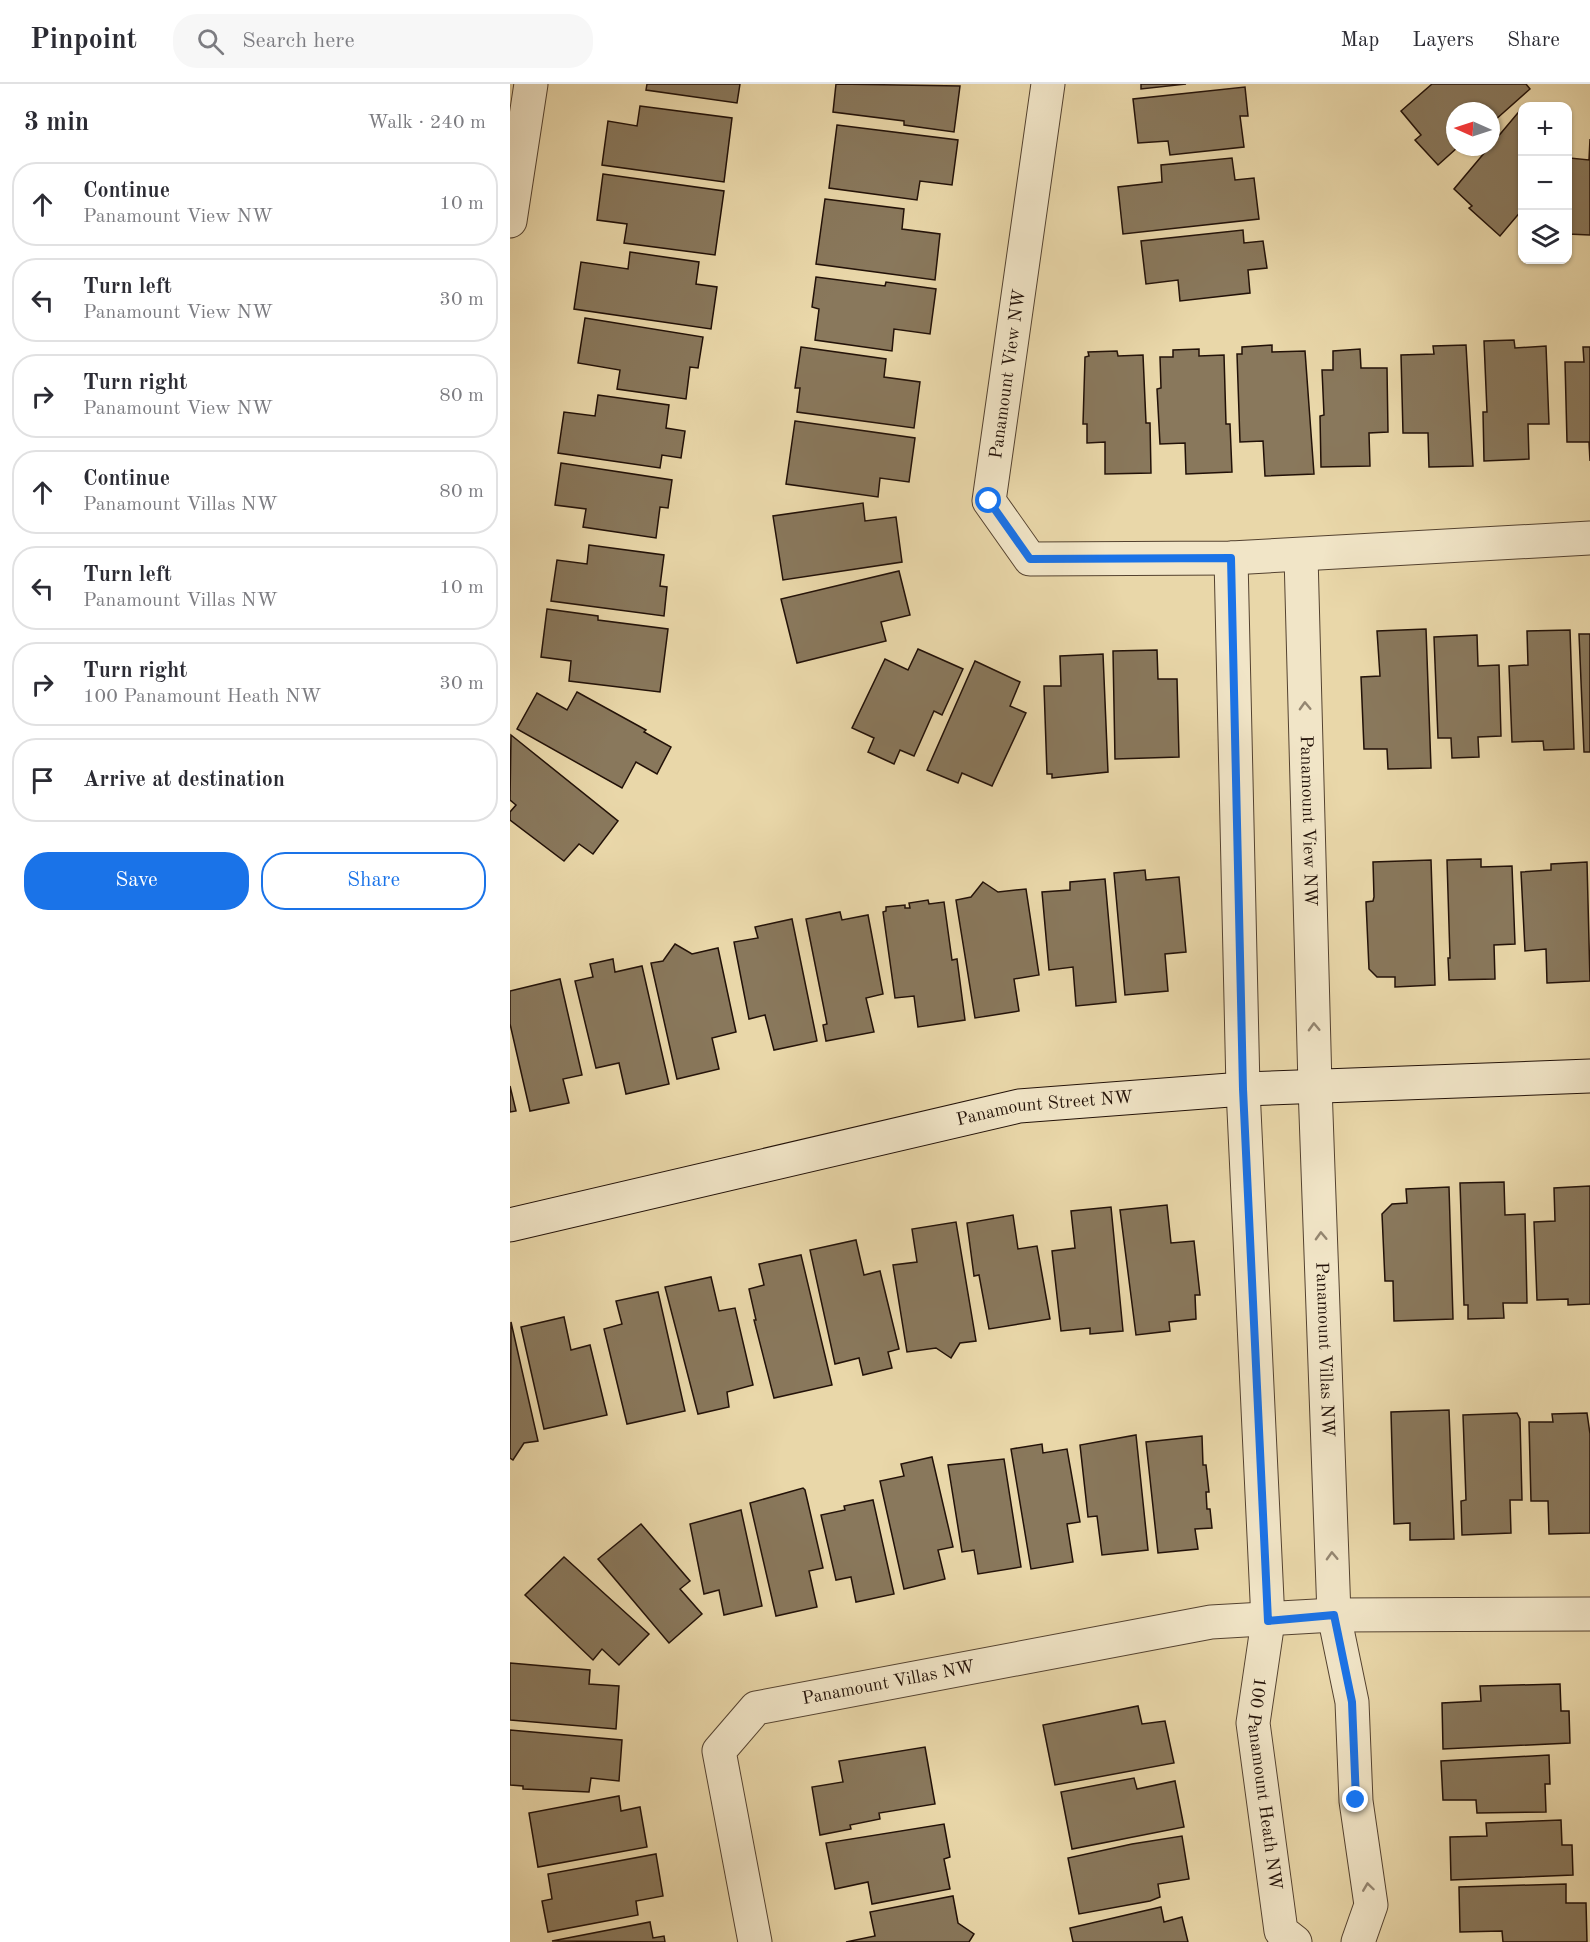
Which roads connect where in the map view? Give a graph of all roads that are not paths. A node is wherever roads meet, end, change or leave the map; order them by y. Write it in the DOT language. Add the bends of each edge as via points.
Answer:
graph roads {
  1 [pos="531,84"];
  2 [pos="1048,84"];
  3 [pos="510,221"];
  4 [pos="1590,538"];
  5 [pos="1301,555"];
  6 [pos="1231,558"];
  7 [pos="1590,1076"];
  8 [pos="1315,1086"];
  9 [pos="1243,1089"];
  10 [pos="510,1225"];
  11 [pos="1590,1614"];
  12 [pos="1334,1615"];
  13 [pos="1268,1621"];
  14 [pos="755,1942"];
  15 [pos="1295,1942"];
  16 [pos="1358,1942"];
  1 -- 3 [label="street"];
  2 -- 6 [label="street, Panamount View NW" via="989,501 1030,559"];
  4 -- 5 [label="street, Panamount View NW"];
  5 -- 6 [label="street, Panamount View NW"];
  8 -- 5 [label="street, Panamount View NW, one-way"];
  6 -- 9 [label="street"];
  7 -- 8 [label="street, Panamount Street NW"];
  8 -- 9 [label="street, Panamount Street NW"];
  12 -- 8 [label="street, Panamount Villas NW, one-way"];
  9 -- 10 [label="street, Panamount Street NW" via="1019,1106"];
  9 -- 13 [label="street"];
  11 -- 12 [label="street, Panamount Villas NW"];
  12 -- 13 [label="street, Panamount Villas NW"];
  16 -- 12 [label="street, one-way" via="1371,1905 1356,1800 1352,1702"];
  13 -- 14 [label="street, Panamount Villas NW" via="1211,1623 756,1708 719,1751"];
  13 -- 15 [label="street, 100 Panamount Heath NW" via="1253,1723 1281,1931"];
}
